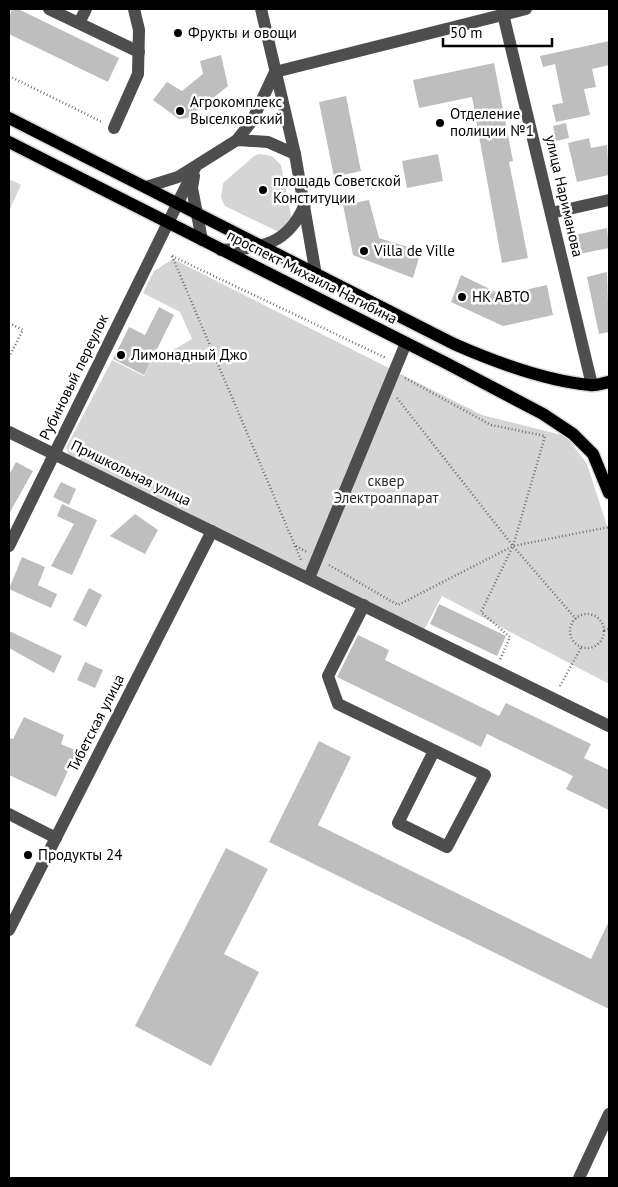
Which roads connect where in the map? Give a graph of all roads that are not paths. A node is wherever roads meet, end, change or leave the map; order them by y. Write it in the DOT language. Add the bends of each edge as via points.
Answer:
graph roads {
  1 [pos="49,9"];
  2 [pos="86,9"];
  3 [pos="134,9"];
  4 [pos="261,9"];
  5 [pos="526,9"];
  6 [pos="504,14"];
  7 [pos="78,23"];
  8 [pos="139,52"];
  9 [pos="275,72"];
  10 [pos="9,118"];
  11 [pos="114,128"];
  12 [pos="237,140"];
  13 [pos="9,142"];
  14 [pos="295,154"];
  15 [pos="195,168"];
  16 [pos="146,187"];
  17 [pos="609,200"];
  18 [pos="177,202"];
  19 [pos="304,204"];
  20 [pos="196,212"];
  21 [pos="551,213"];
  22 [pos="167,222"];
  23 [pos="202,240"];
  24 [pos="260,246"];
  25 [pos="222,250"];
  26 [pos="316,275"];
  27 [pos="406,343"];
  28 [pos="609,382"];
  29 [pos="592,385"];
  30 [pos="9,432"];
  31 [pos="54,454"];
  32 [pos="609,493"];
  33 [pos="212,531"];
  34 [pos="9,546"];
  35 [pos="309,578"];
  36 [pos="364,606"];
  37 [pos="609,726"];
  38 [pos="434,751"];
  39 [pos="9,814"];
  40 [pos="56,838"];
  41 [pos="9,930"];
  42 [pos="609,1114"];
  43 [pos="579,1178"];
  1 -- 7 [label="street"];
  2 -- 7 [label="street"];
  3 -- 8 [label="street" via="139,30"];
  4 -- 9 [label="street"];
  5 -- 6 [label="street"];
  6 -- 9 [label="street"];
  6 -- 21 [label="street, улица Нариманова"];
  7 -- 8 [label="street"];
  8 -- 11 [label="street" via="138,74"];
  9 -- 12 [label="street" via="252,121"];
  9 -- 14 [label="street"];
  10 -- 16 [label="main road, проспект Михаила Нагибина"];
  12 -- 14 [label="street" via="268,142"];
  12 -- 15 [label="street"];
  13 -- 22 [label="main road, проспект Михаила Нагибина"];
  14 -- 19 [label="street"];
  15 -- 16 [label="street"];
  15 -- 18 [label="street"];
  15 -- 20 [label="street" via="192,188"];
  16 -- 18 [label="main road, проспект Михаила Нагибина"];
  17 -- 21 [label="street"];
  18 -- 20 [label="main road, проспект Михаила Нагибина"];
  18 -- 22 [label="street"];
  19 -- 24 [label="street" via="298,221 287,232 276,241"];
  19 -- 26 [label="street"];
  20 -- 23 [label="street"];
  20 -- 24 [label="main road, проспект Михаила Нагибина"];
  21 -- 29 [label="street, улица Нариманова"];
  22 -- 23 [label="main road, проспект Михаила Нагибина"];
  22 -- 31 [label="street, Рубиновый переулок"];
  23 -- 25 [label="main road, проспект Михаила Нагибина"];
  24 -- 25 [label="street"];
  24 -- 26 [label="main road, проспект Михаила Нагибина"];
  25 -- 27 [label="main road, проспект Михаила Нагибина"];
  26 -- 29 [label="main road, проспект Михаила Нагибина" via="494,361 536,374"];
  27 -- 32 [label="main road, проспект Михаила Нагибина" via="543,414 573,434 593,454"];
  27 -- 35 [label="street"];
  28 -- 29 [label="main road"];
  30 -- 31 [label="street, Пришкольная улица"];
  31 -- 33 [label="street, Пришкольная улица"];
  31 -- 34 [label="street, Рубиновый переулок"];
  33 -- 35 [label="street, Пришкольная улица"];
  33 -- 40 [label="street, Тибетская улица"];
  35 -- 36 [label="street, Пришкольная улица"];
  36 -- 37 [label="street, Пришкольная улица"];
  36 -- 38 [label="street" via="328,676 338,704"];
  38 -- 38 [label="street" via="485,775 447,847 398,823"];
  39 -- 40 [label="street"];
  40 -- 41 [label="street, Тибетская улица"];
  42 -- 43 [label="street"];
}
